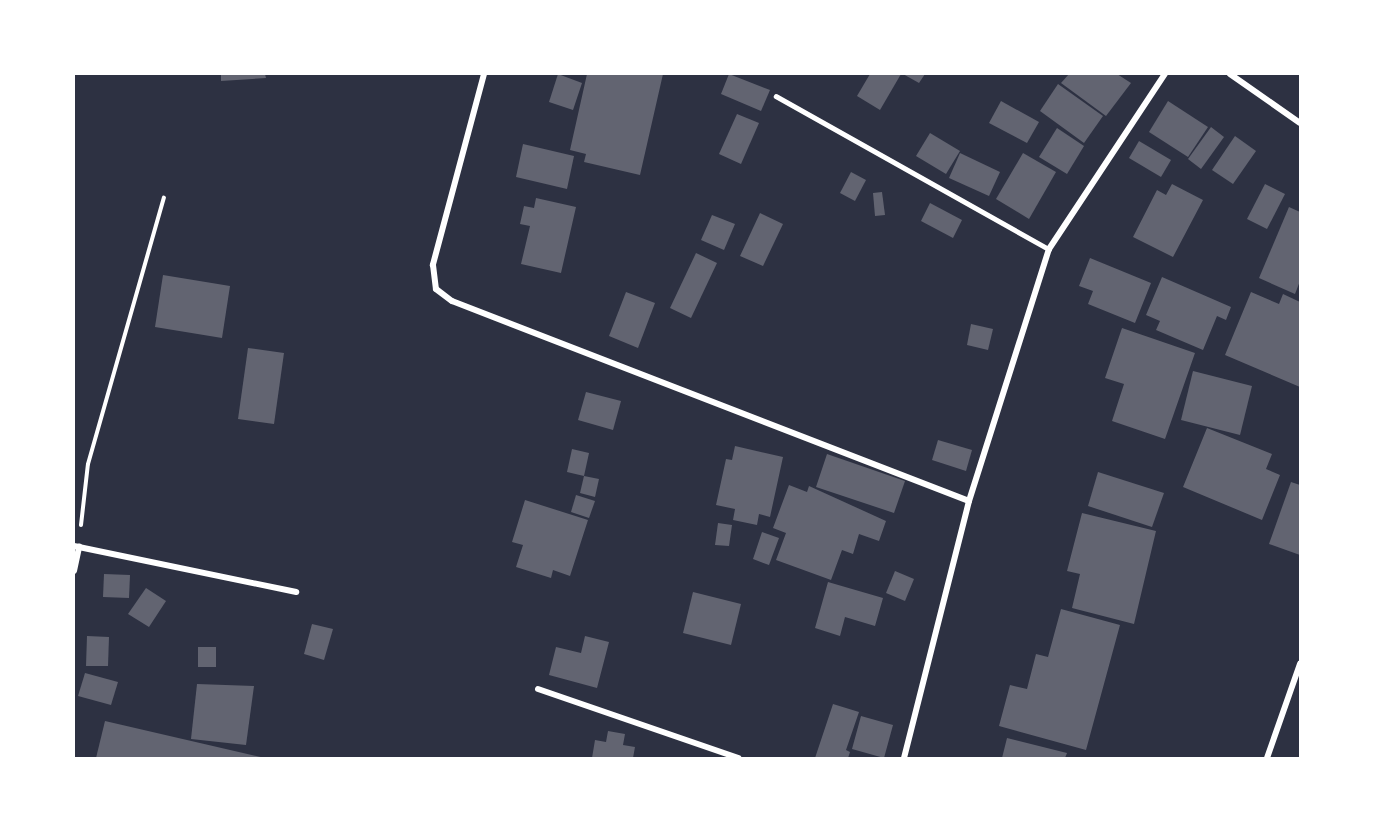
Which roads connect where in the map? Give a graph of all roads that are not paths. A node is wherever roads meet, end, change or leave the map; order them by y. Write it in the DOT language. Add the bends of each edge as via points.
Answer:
graph roads {
  1 [pos="484,74"];
  2 [pos="1165,74"];
  3 [pos="1230,74"];
  4 [pos="776,96"];
  5 [pos="1300,123"];
  6 [pos="1049,249"];
  7 [pos="969,501"];
  8 [pos="76,547"];
  9 [pos="74,571"];
  10 [pos="296,592"];
  11 [pos="1300,664"];
  12 [pos="538,689"];
  13 [pos="738,759"];
  14 [pos="904,759"];
  15 [pos="1267,759"];
  1 -- 7 [label="street" via="433,264 436,290 452,301"];
  2 -- 6 [label="street"];
  3 -- 5 [label="street"];
  4 -- 6 [label="lane"];
  6 -- 7 [label="street"];
  7 -- 14 [label="street"];
  8 -- 9 [label="street"];
  8 -- 10 [label="street"];
  11 -- 15 [label="street"];
  12 -- 13 [label="street"];
}
